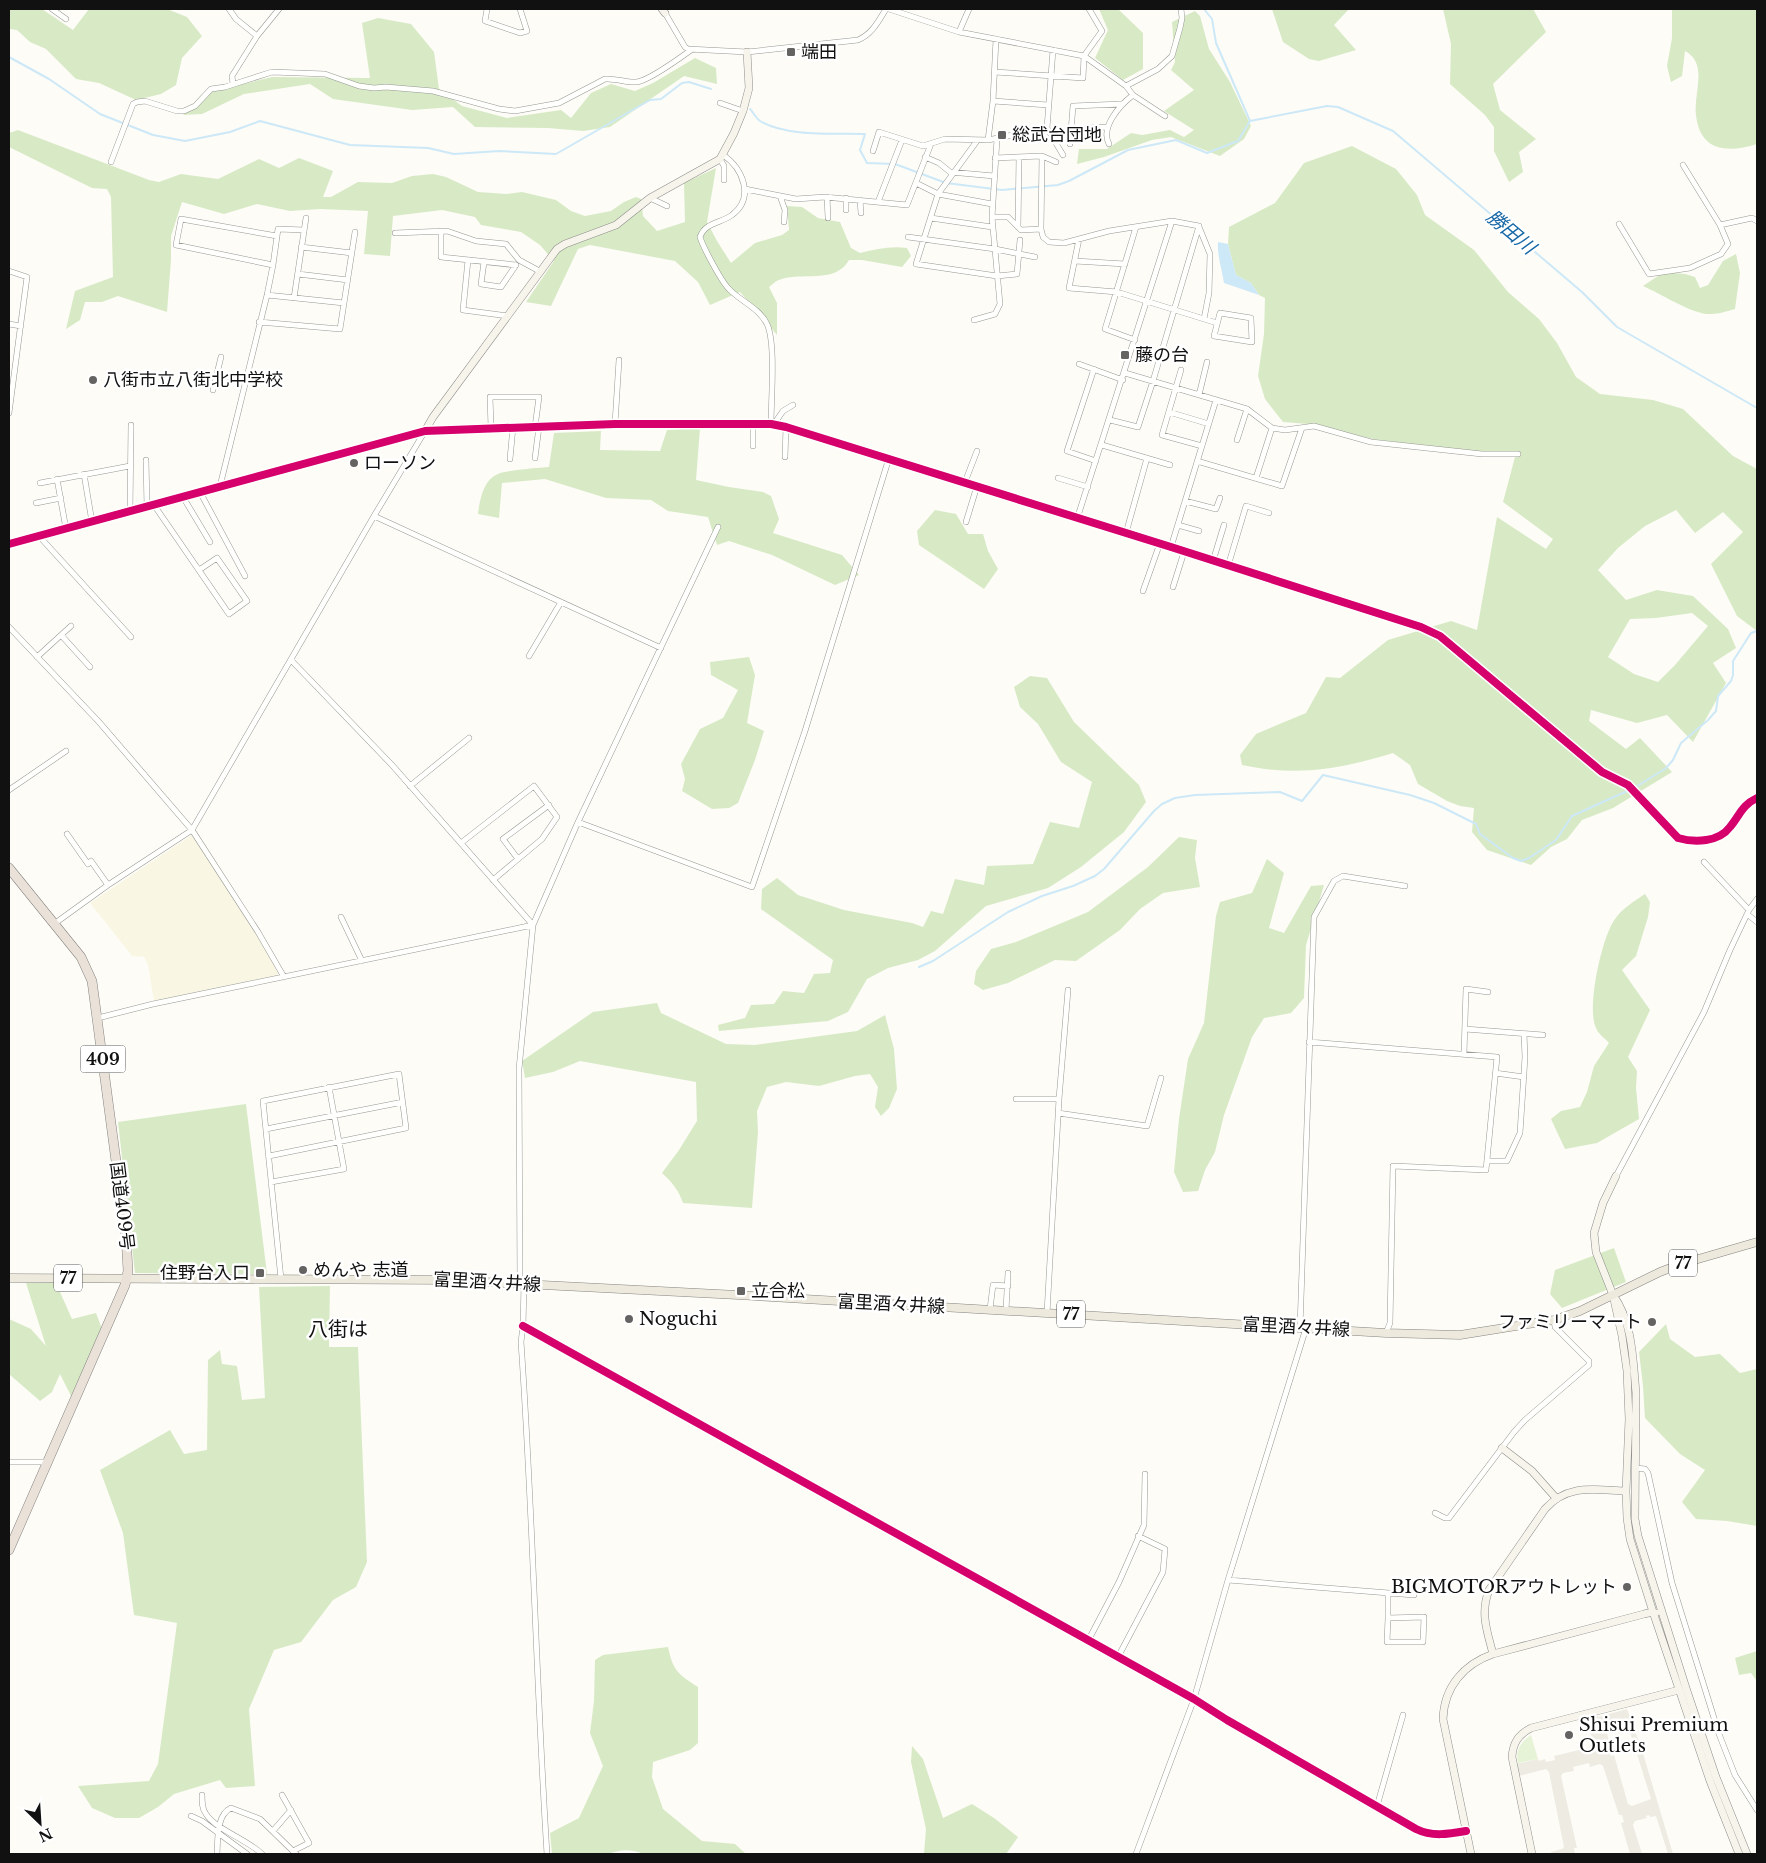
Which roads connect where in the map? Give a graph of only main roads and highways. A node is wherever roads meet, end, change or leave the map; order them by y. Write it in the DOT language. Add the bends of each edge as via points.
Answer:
graph roads {
  1 [pos="9,868"];
  2 [pos="1757,1242"];
  3 [pos="9,1278"];
  4 [pos="128,1278"];
  5 [pos="9,1550"];
  1 -- 4 [label="highway, 国道409号 / 409" via="81,957 89,973 98,1018"];
  2 -- 4 [label="main road, 富里酒々井線 / 77" via="1680,1264 1554,1320 1460,1335 446,1280"];
  3 -- 4 [label="main road, 富里酒々井線 / 77"];
  4 -- 5 [label="highway, 国道409号 / 409"];
}
